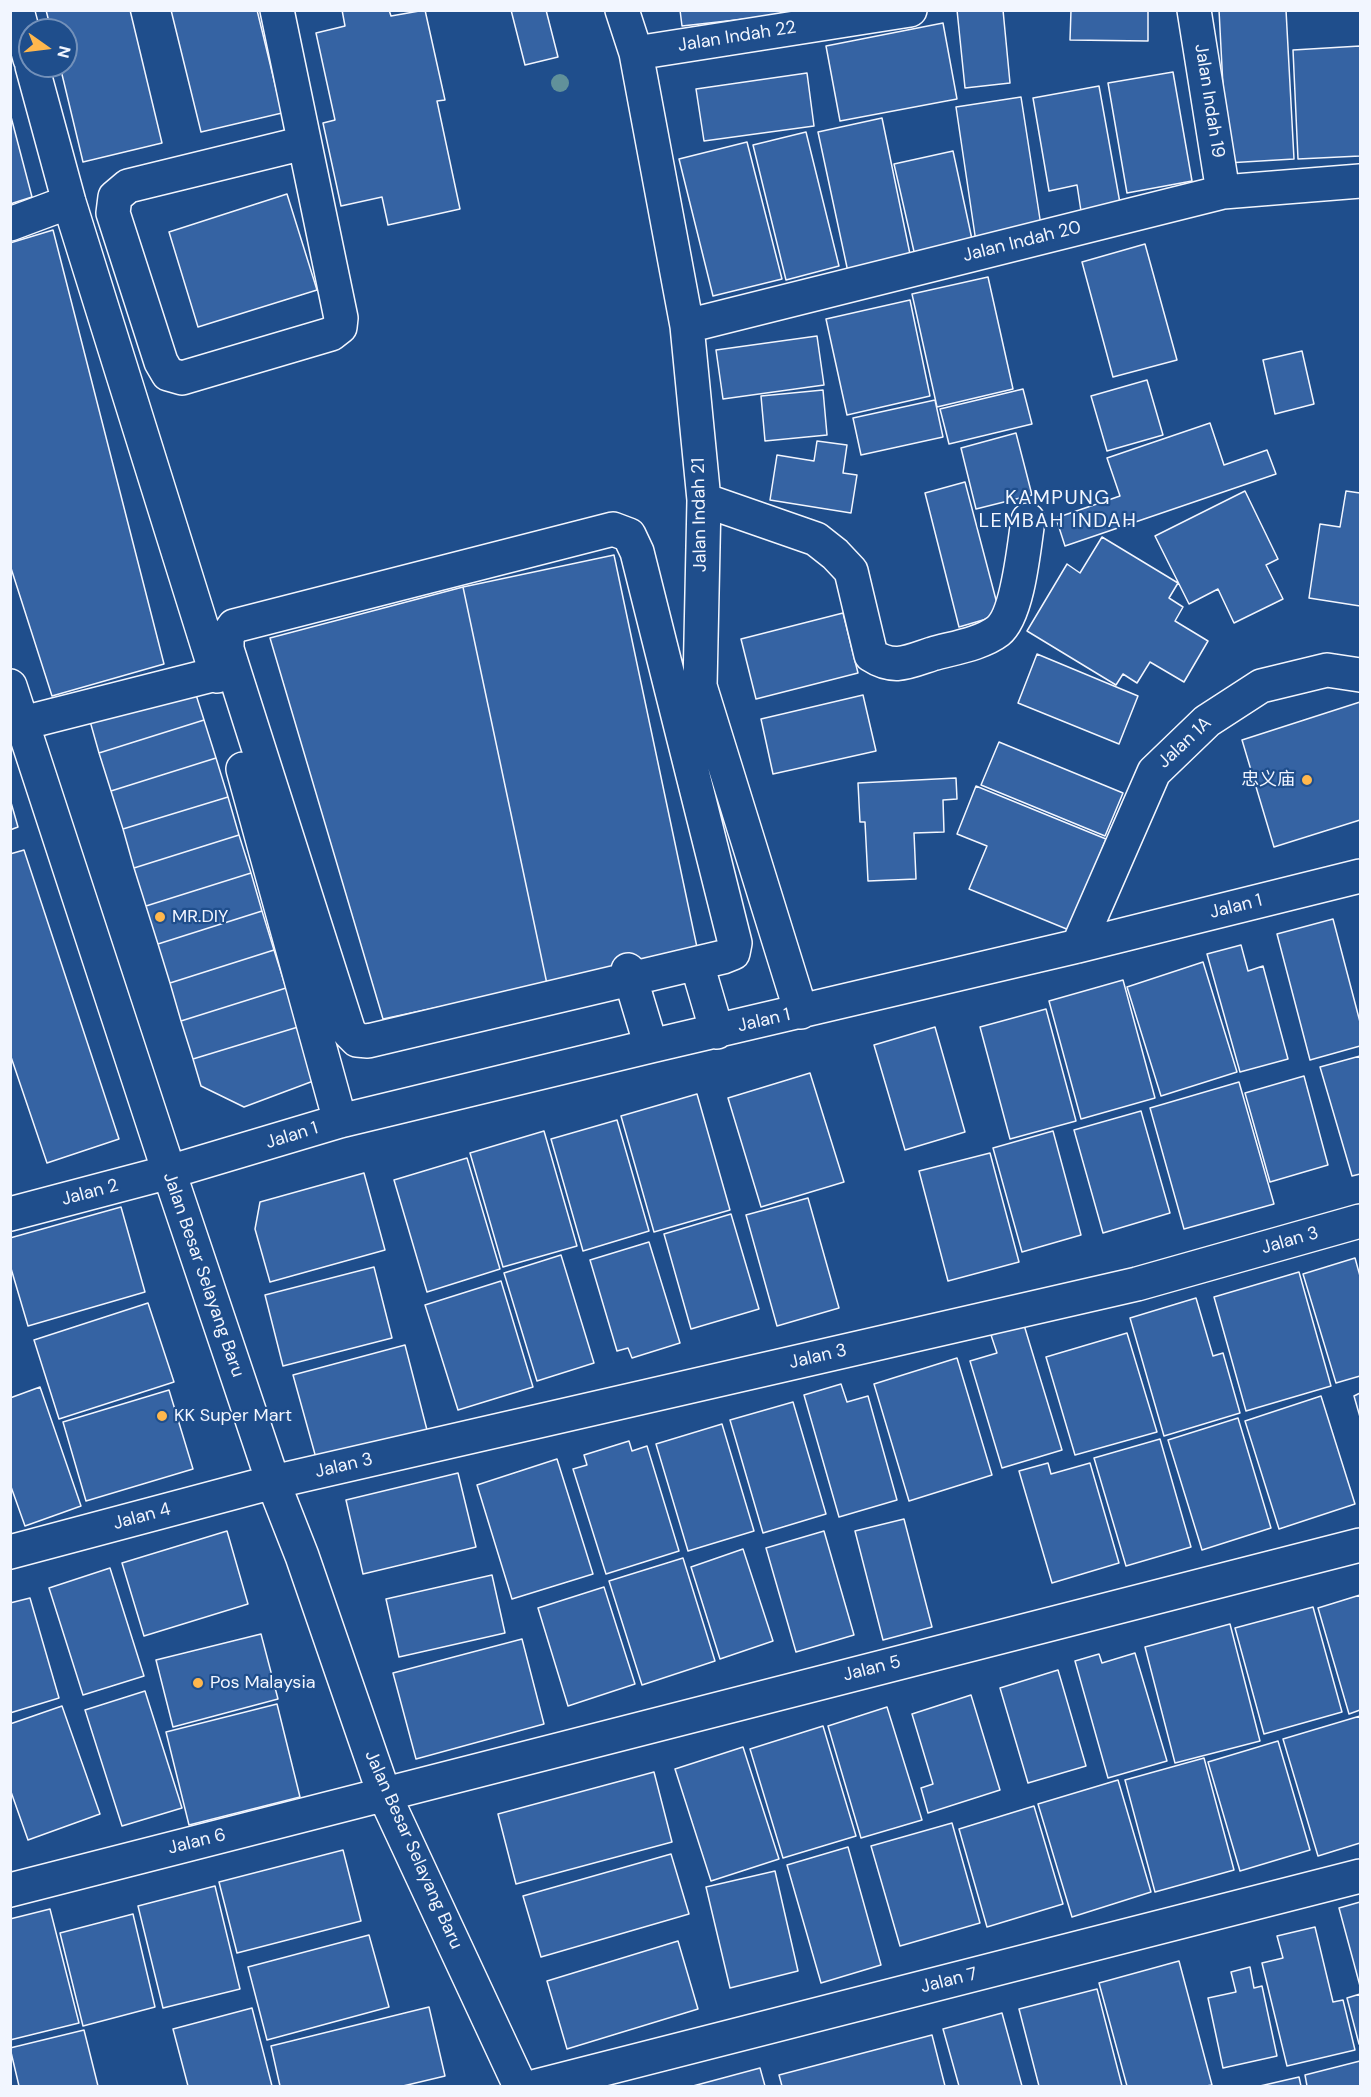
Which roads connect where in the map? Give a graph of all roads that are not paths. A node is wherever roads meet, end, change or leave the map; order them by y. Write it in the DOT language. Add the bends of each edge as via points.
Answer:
graph roads {
  1 [pos="277,10"];
  2 [pos="622,10"];
  3 [pos="910,10"];
  4 [pos="1194,10"];
  5 [pos="636,53"];
  6 [pos="35,78"];
  7 [pos="304,143"];
  8 [pos="1358,188"];
  9 [pos="1223,192"];
  10 [pos="69,202"];
  11 [pos="10,224"];
  12 [pos="687,326"];
  13 [pos="704,500"];
  14 [pos="1028,520"];
  15 [pos="216,674"];
  16 [pos="1360,675"];
  17 [pos="10,686"];
  18 [pos="23,723"];
  19 [pos="1360,876"];
  20 [pos="1078,946"];
  21 [pos="697,964"];
  22 [pos="628,975"];
  23 [pos="801,1012"];
  24 [pos="717,1032"];
  25 [pos="651,1046"];
  26 [pos="340,1121"];
  27 [pos="169,1172"];
  28 [pos="10,1214"];
  29 [pos="1360,1221"];
  30 [pos="273,1482"];
  31 [pos="1360,1545"];
  32 [pos="10,1552"];
  33 [pos="384,1794"];
  34 [pos="1360,1876"];
  35 [pos="10,1890"];
  36 [pos="520,2086"];
  37 [pos="537,2086"];
  1 -- 7 [label="street"];
  2 -- 5 [label="street, Jalan Indah 21"];
  3 -- 5 [label="street, Jalan Indah 22"];
  4 -- 9 [label="street, Jalan Indah 19"];
  5 -- 12 [label="street, Jalan Indah 21"];
  6 -- 10 [label="street"];
  7 -- 7 [label="street" via="340,327 331,334 182,378 168,374 113,213 115,196 128,186"];
  8 -- 9 [label="street, Jalan Indah 20"];
  9 -- 12 [label="street, Jalan Indah 20"];
  10 -- 11 [label="street"];
  10 -- 15 [label="street"];
  12 -- 13 [label="street, Jalan Indah 21"];
  13 -- 14 [label="street" via="816,539 835,554 851,571 871,655 884,663 903,663 987,637 1000,629 1013,606"];
  13 -- 23 [label="street, Jalan Indah 21" via="700,686"];
  15 -- 18 [label="street"];
  15 -- 26 [label="street"];
  16 -- 20 [label="street, Jalan 1A" via="1327,670 1261,686 1207,721 1154,772"];
  17 -- 18 [label="street, Jalan Besar Selayang Baru"];
  18 -- 27 [label="street, Jalan Besar Selayang Baru"];
  19 -- 20 [label="street, Jalan 1"];
  20 -- 23 [label="street, Jalan 1"];
  21 -- 22 [label="street"];
  21 -- 22 [label="street" via="733,953 735,943 637,552 629,535 613,529 234,626 227,636 227,649 349,1032 357,1040 368,1041 456,1014"];
  21 -- 24 [label="street"];
  22 -- 25 [label="street"];
  23 -- 24 [label="street, Jalan 1"];
  24 -- 25 [label="street, Jalan 1"];
  25 -- 26 [label="street, Jalan 1"];
  26 -- 27 [label="street, Jalan 1"];
  27 -- 28 [label="street, Jalan 2"];
  27 -- 30 [label="street, Jalan Besar Selayang Baru"];
  29 -- 30 [label="street, Jalan 3" via="1137,1284"];
  30 -- 32 [label="street, Jalan 4"];
  30 -- 33 [label="street, Jalan Besar Selayang Baru"];
  31 -- 33 [label="street, Jalan 5"];
  33 -- 35 [label="street, Jalan 6"];
  33 -- 36 [label="street, Jalan Besar Selayang Baru"];
  34 -- 37 [label="street, Jalan 7"];
}
